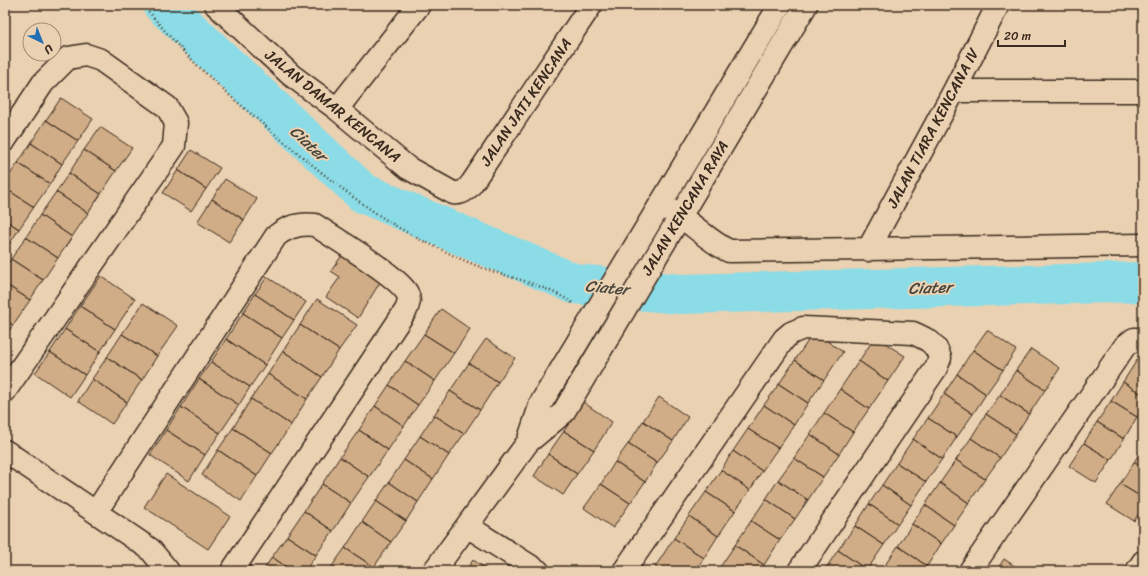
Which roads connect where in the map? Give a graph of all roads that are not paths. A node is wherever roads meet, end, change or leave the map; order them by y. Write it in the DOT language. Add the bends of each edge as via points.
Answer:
graph roads {
  1 [pos="216,5"];
  2 [pos="419,5"];
  3 [pos="591,5"];
  4 [pos="780,5"];
  5 [pos="806,5"];
  6 [pos="998,5"];
  7 [pos="954,91"];
  8 [pos="1143,91"];
  9 [pos="337,109"];
  10 [pos="5,140"];
  11 [pos="458,194"];
  12 [pos="660,205"];
  13 [pos="681,215"];
  14 [pos="1143,244"];
  15 [pos="868,250"];
  16 [pos="1143,339"];
  17 [pos="5,391"];
  18 [pos="528,442"];
  19 [pos="5,451"];
  20 [pos="96,512"];
  21 [pos="467,526"];
  22 [pos="1143,562"];
  23 [pos="168,571"];
  24 [pos="232,571"];
  25 [pos="434,571"];
  26 [pos="538,571"];
  27 [pos="624,571"];
  28 [pos="799,571"];
  29 [pos="970,571"];
  30 [pos="1137,571"];
  1 -- 9 [label="street, JALAN DAMAR KENCANA" via="291,75"];
  2 -- 9 [label="street"];
  3 -- 11 [label="street, JALAN JATI KENCANA" via="468,189"];
  4 -- 12 [label="street, JALAN KENCANA RAYA"];
  5 -- 13 [label="street, JALAN KENCANA RAYA"];
  6 -- 7 [label="street, JALAN TIARA KENCANA IV"];
  7 -- 8 [label="street"];
  7 -- 15 [label="street, JALAN TIARA KENCANA IV"];
  9 -- 11 [label="street, JALAN DAMAR KENCANA" via="408,168"];
  10 -- 17 [label="street" via="43,83 68,58 86,55 101,60 167,107 176,123 174,146"];
  12 -- 13 [label="street"];
  12 -- 18 [label="street, JALAN KENCANA RAYA" via="541,403"];
  13 -- 15 [label="street" via="715,244 729,251"];
  13 -- 18 [label="street, JALAN KENCANA RAYA" via="563,413"];
  14 -- 15 [label="street"];
  16 -- 29 [label="street" via="1134,340 1125,346"];
  18 -- 21 [label="street, JALAN KENCANA RAYA"];
  19 -- 20 [label="street"];
  20 -- 23 [label="street" via="150,549"];
  20 -- 24 [label="street" via="276,236 296,225 315,225 396,280 408,294 410,302"];
  21 -- 25 [label="street, JALAN KENCANA RAYA"];
  21 -- 26 [label="street"];
  22 -- 30 [label="street"];
  27 -- 28 [label="street" via="784,339 791,333 811,328 913,333 926,339 938,349 940,358 936,368"];
}
